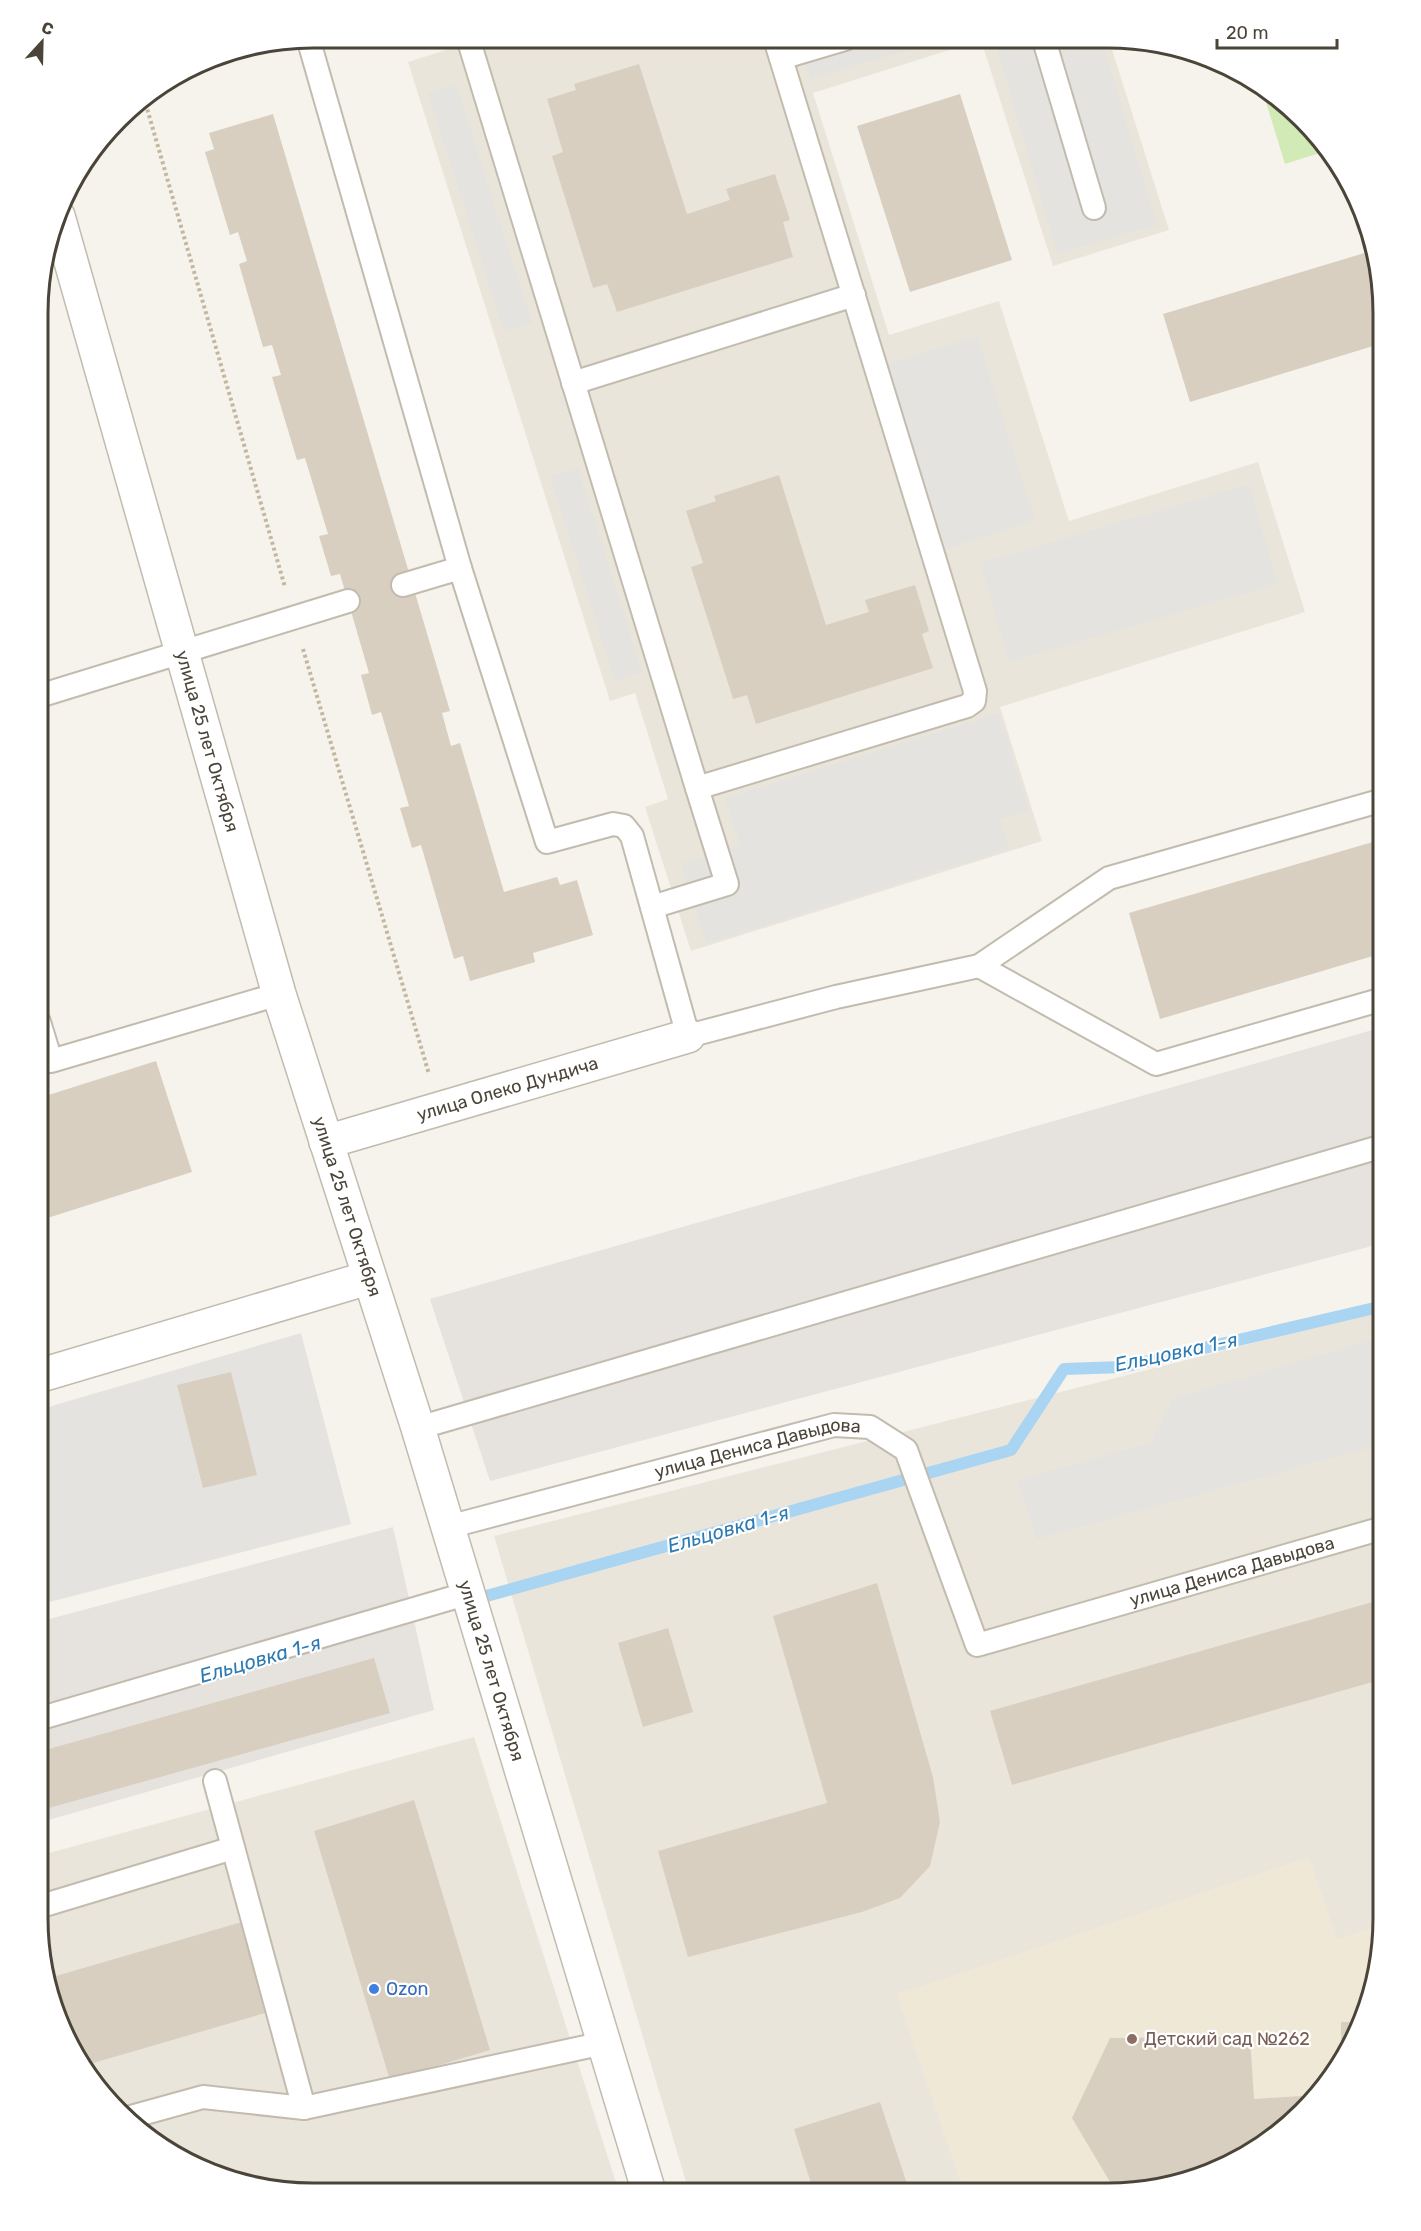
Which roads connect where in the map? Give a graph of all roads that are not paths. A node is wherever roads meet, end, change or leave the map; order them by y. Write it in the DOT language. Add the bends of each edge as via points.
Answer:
graph roads {
  1 [pos="311,48"];
  2 [pos="471,48"];
  3 [pos="778,48"];
  4 [pos="1046,48"];
  5 [pos="1094,208"];
  6 [pos="62,229"];
  7 [pos="854,295"];
  8 [pos="573,383"];
  9 [pos="460,568"];
  10 [pos="403,585"];
  11 [pos="348,601"];
  12 [pos="182,651"];
  13 [pos="48,693"];
  14 [pos="698,788"];
  15 [pos="1373,803"];
  16 [pos="652,907"];
  17 [pos="979,966"];
  18 [pos="279,994"];
  19 [pos="1373,1002"];
  20 [pos="688,1036"];
  21 [pos="48,1051"];
  22 [pos="326,1142"];
  23 [pos="1373,1149"];
  24 [pos="368,1278"];
  25 [pos="48,1373"];
  26 [pos="418,1428"];
  27 [pos="448,1527"];
  28 [pos="1373,1531"];
  29 [pos="469,1593"];
  30 [pos="48,1716"];
  31 [pos="215,1781"];
  32 [pos="233,1848"];
  33 [pos="48,1904"];
  34 [pos="604,2043"];
  35 [pos="304,2108"];
  36 [pos="136,2115"];
  37 [pos="646,2183"];
  1 -- 9 [label="lane"];
  2 -- 8 [label="lane"];
  3 -- 7 [label="lane"];
  4 -- 5 [label="lane"];
  6 -- 12 [label="street, улица 25 лет Октября"];
  7 -- 8 [label="lane"];
  7 -- 14 [label="lane" via="972,681 974,700 967,706"];
  8 -- 14 [label="lane"];
  9 -- 10 [label="lane"];
  9 -- 16 [label="lane" via="547,842 613,824 624,826 632,836"];
  11 -- 12 [label="lane"];
  12 -- 13 [label="lane"];
  12 -- 18 [label="street, улица 25 лет Октября"];
  14 -- 16 [label="lane" via="727,884"];
  15 -- 17 [label="lane" via="1109,878"];
  16 -- 20 [label="lane"];
  17 -- 19 [label="lane" via="1156,1064"];
  17 -- 20 [label="lane" via="836,997"];
  18 -- 21 [label="lane" via="51,1061"];
  18 -- 22 [label="street, улица 25 лет Октября"];
  20 -- 22 [label="street, улица Олеко Дундича"];
  22 -- 24 [label="street, улица 25 лет Октября"];
  23 -- 26 [label="lane"];
  24 -- 25 [label="street"];
  24 -- 26 [label="street, улица 25 лет Октября"];
  26 -- 27 [label="street, улица 25 лет Октября"];
  27 -- 28 [label="lane, улица Дениса Давыдова" via="834,1425 870,1427 906,1450 977,1645"];
  27 -- 29 [label="street, улица 25 лет Октября"];
  29 -- 30 [label="lane"];
  29 -- 34 [label="street, улица 25 лет Октября"];
  31 -- 32 [label="lane"];
  32 -- 33 [label="lane"];
  32 -- 35 [label="lane"];
  34 -- 35 [label="lane"];
  34 -- 37 [label="street, улица 25 лет Октября"];
  35 -- 36 [label="lane" via="203,2097"];
}
